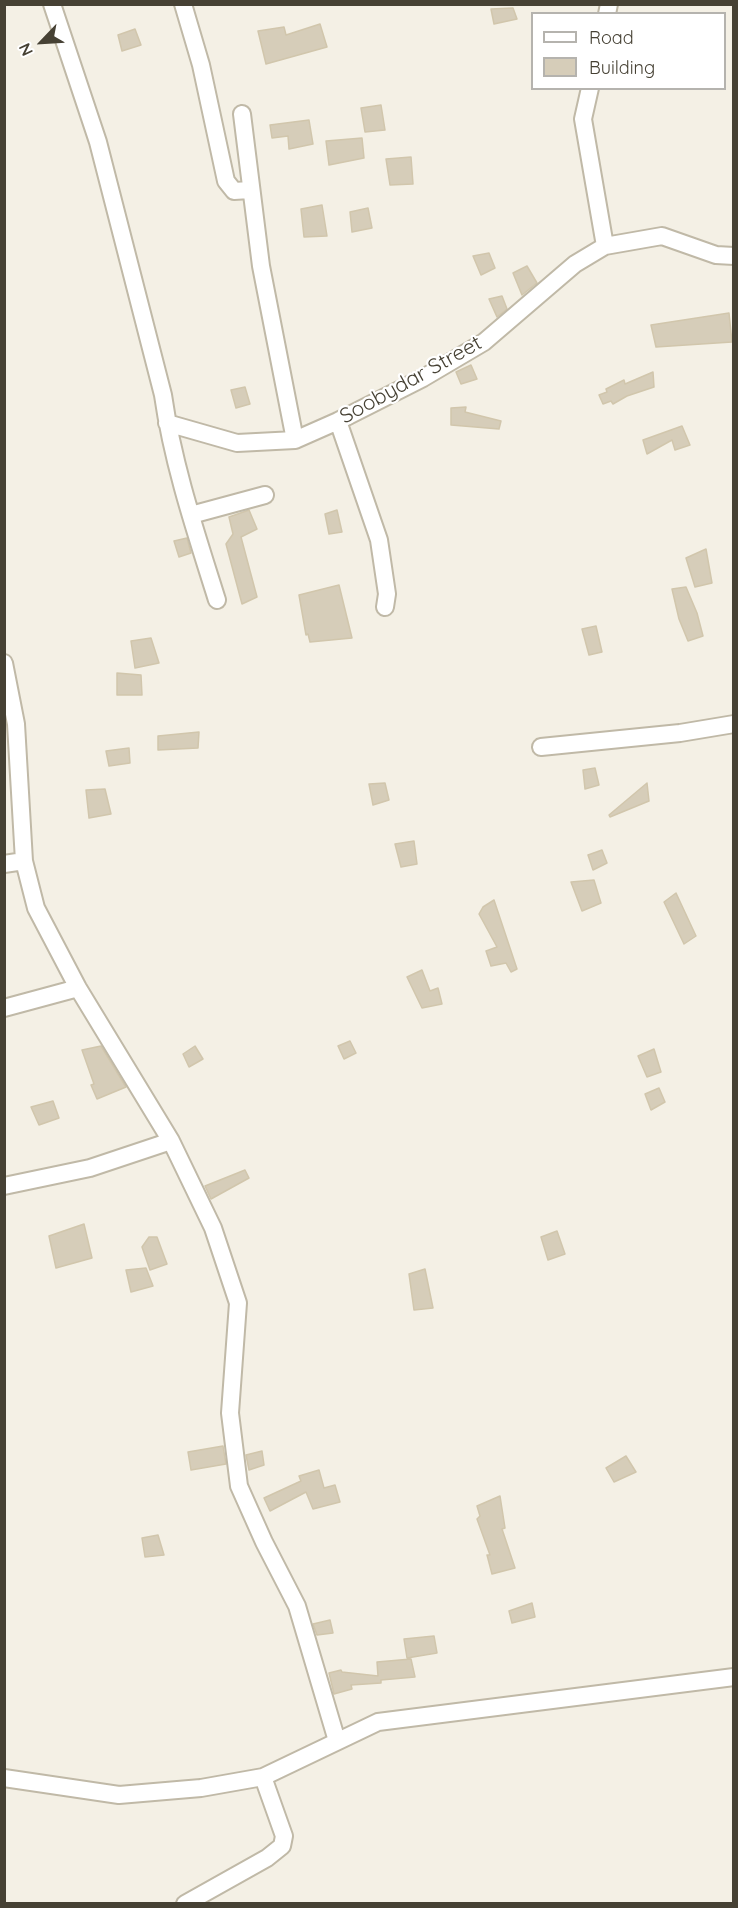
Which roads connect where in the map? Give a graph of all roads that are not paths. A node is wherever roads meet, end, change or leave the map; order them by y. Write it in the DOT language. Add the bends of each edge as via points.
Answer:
graph roads {
  1 [pos="52,4"];
  2 [pos="183,4"];
  3 [pos="590,90"];
  4 [pos="242,114"];
  5 [pos="250,190"];
  6 [pos="605,246"];
  7 [pos="734,256"];
  8 [pos="338,421"];
  9 [pos="167,423"];
  10 [pos="295,440"];
  11 [pos="265,495"];
  12 [pos="190,515"];
  13 [pos="217,600"];
  14 [pos="385,607"];
  15 [pos="4,663"];
  16 [pos="734,724"];
  17 [pos="541,747"];
  18 [pos="24,861"];
  19 [pos="4,864"];
  20 [pos="78,988"];
  21 [pos="4,1008"];
  22 [pos="171,1141"];
  23 [pos="4,1186"];
  24 [pos="734,1677"];
  25 [pos="337,1742"];
  26 [pos="263,1777"];
  27 [pos="4,1778"];
  28 [pos="185,1904"];
  1 -- 9 [label="street" via="98,142"];
  2 -- 5 [label="street" via="201,65 226,181 234,191"];
  3 -- 6 [label="street" via="583,118"];
  4 -- 5 [label="street"];
  5 -- 10 [label="street"];
  6 -- 7 [label="street, Soobydar Street" via="662,236 716,255"];
  6 -- 8 [label="street, Soobydar Street" via="575,264 484,342"];
  8 -- 10 [label="street, Soobydar Street"];
  8 -- 14 [label="street" via="379,540 387,594"];
  9 -- 10 [label="street, Soobydar Street" via="237,443"];
  9 -- 12 [label="street"];
  11 -- 12 [label="street"];
  12 -- 13 [label="street"];
  15 -- 18 [label="street" via="16,724"];
  16 -- 17 [label="street"];
  18 -- 19 [label="street"];
  18 -- 20 [label="street" via="36,908"];
  20 -- 21 [label="street"];
  20 -- 22 [label="street"];
  22 -- 23 [label="street" via="90,1168"];
  22 -- 25 [label="street" via="213,1228 237,1303 230,1413 239,1486 297,1606"];
  24 -- 25 [label="street" via="378,1722"];
  25 -- 26 [label="street"];
  26 -- 27 [label="street" via="201,1788 119,1795"];
  26 -- 28 [label="street" via="284,1836 282,1846"];
}
